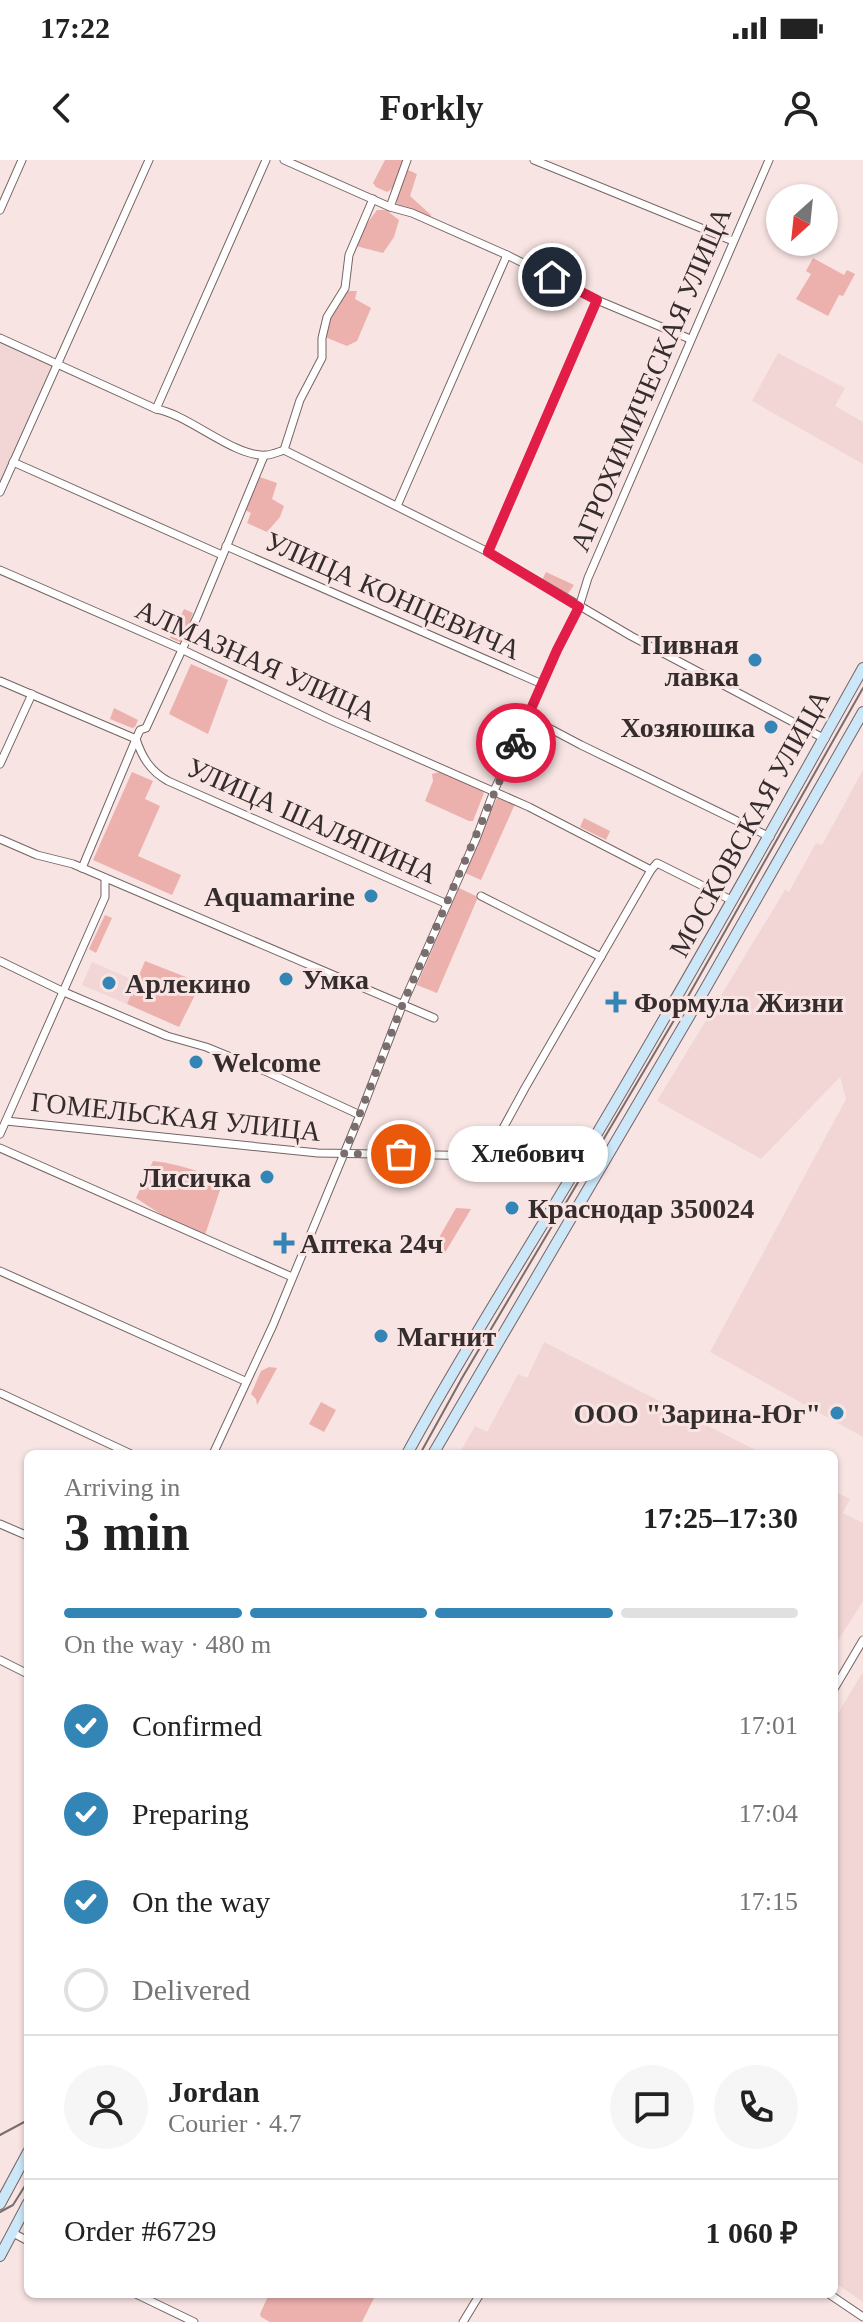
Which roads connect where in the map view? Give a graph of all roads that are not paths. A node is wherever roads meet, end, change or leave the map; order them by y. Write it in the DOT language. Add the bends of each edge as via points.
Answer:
graph roads {
  1 [pos="22,160"];
  2 [pos="149,160"];
  3 [pos="266,160"];
  4 [pos="284,160"];
  5 [pos="407,160"];
  6 [pos="534,160"];
  7 [pos="769,160"];
  8 [pos="373,199"];
  9 [pos="390,207"];
  10 [pos="0,210"];
  11 [pos="733,241"];
  12 [pos="507,255"];
  13 [pos="597,300"];
  14 [pos="0,338"];
  15 [pos="690,339"];
  16 [pos="59,364"];
  17 [pos="156,409"];
  18 [pos="284,450"];
  19 [pos="264,456"];
  20 [pos="13,462"];
  21 [pos="0,492"];
  22 [pos="397,506"];
  23 [pos="226,546"];
  24 [pos="488,552"];
  25 [pos="222,555"];
  26 [pos="0,570"];
  27 [pos="579,607"];
  28 [pos="181,649"];
  29 [pos="863,668"];
  30 [pos="0,681"];
  31 [pos="542,684"];
  32 [pos="32,694"];
  33 [pos="863,712"];
  34 [pos="528,717"];
  35 [pos="136,739"];
  36 [pos="825,739"];
  37 [pos="0,764"];
  38 [pos="494,791"];
  39 [pos="770,837"];
  40 [pos="0,839"];
  41 [pos="82,868"];
  42 [pos="651,870"];
  43 [pos="105,879"];
  44 [pos="481,896"];
  45 [pos="733,901"];
  46 [pos="447,904"];
  47 [pos="601,957"];
  48 [pos="0,961"];
  49 [pos="64,992"];
  50 [pos="402,1006"];
  51 [pos="434,1018"];
  52 [pos="360,1115"];
  53 [pos="6,1121"];
  54 [pos="0,1134"];
  55 [pos="0,1148"];
  56 [pos="344,1154"];
  57 [pos="490,1157"];
  58 [pos="582,1160"];
  59 [pos="0,1271"];
  60 [pos="292,1277"];
  61 [pos="245,1381"];
  62 [pos="0,1393"];
  63 [pos="122,1450"];
  64 [pos="215,1450"];
  65 [pos="409,1450"];
  66 [pos="435,1450"];
  67 [pos="0,1524"];
  68 [pos="24,1534"];
  69 [pos="863,1640"];
  70 [pos="0,1660"];
  71 [pos="24,1672"];
  72 [pos="838,1682"];
  73 [pos="24,2159"];
  74 [pos="0,2204"];
  75 [pos="24,2211"];
  76 [pos="13,2233"];
  77 [pos="24,2239"];
  78 [pos="0,2256"];
  79 [pos="144,2298"];
  80 [pos="478,2298"];
  81 [pos="835,2298"];
  82 [pos="863,2317"];
  83 [pos="194,2322"];
  84 [pos="463,2322"];
  1 -- 10 [label="street"];
  2 -- 16 [label="street"];
  3 -- 17 [label="street"];
  4 -- 8 [label="street"];
  5 -- 9 [label="street"];
  6 -- 11 [label="street"];
  7 -- 11 [label="street, АГРОХИМИЧЕСКАЯ УЛИЦА"];
  8 -- 9 [label="street"];
  8 -- 18 [label="street" via="349,255 345,288 327,317 322,358 300,400"];
  9 -- 12 [label="street"];
  11 -- 15 [label="street, АГРОХИМИЧЕСКАЯ УЛИЦА"];
  12 -- 13 [label="street"];
  12 -- 22 [label="street"];
  13 -- 15 [label="street"];
  13 -- 24 [label="street"];
  14 -- 16 [label="street"];
  15 -- 27 [label="street, АГРОХИМИЧЕСКАЯ УЛИЦА"];
  16 -- 17 [label="street"];
  16 -- 20 [label="street"];
  17 -- 19 [label="street"];
  18 -- 19 [label="street"];
  18 -- 22 [label="street"];
  19 -- 23 [label="street"];
  20 -- 21 [label="street"];
  20 -- 25 [label="street, УЛИЦА КОНЦЕВИЧА"];
  22 -- 24 [label="street"];
  23 -- 25 [label="street"];
  23 -- 31 [label="street, УЛИЦА КОНЦЕВИЧА"];
  24 -- 27 [label="street"];
  25 -- 28 [label="street"];
  26 -- 28 [label="street, АЛМАЗНАЯ УЛИЦА"];
  27 -- 31 [label="street, АГРОХИМИЧЕСКАЯ УЛИЦА"];
  27 -- 36 [label="street"];
  28 -- 35 [label="street" via="146,728"];
  28 -- 38 [label="street, АЛМАЗНАЯ УЛИЦА"];
  29 -- 36 [label="street, МОСКОВСКАЯ УЛИЦА"];
  30 -- 32 [label="street"];
  31 -- 34 [label="street, АГРОХИМИЧЕСКАЯ УЛИЦА"];
  32 -- 35 [label="street"];
  32 -- 37 [label="street"];
  33 -- 66 [label="street, МОСКОВСКАЯ УЛИЦА"];
  34 -- 38 [label="street, АГРОХИМИЧЕСКАЯ УЛИЦА"];
  34 -- 39 [label="street"];
  35 -- 41 [label="street"];
  35 -- 46 [label="street, УЛИЦА ШАЛЯПИНА" via="150,767 168,781"];
  36 -- 39 [label="street, МОСКОВСКАЯ УЛИЦА"];
  38 -- 42 [label="street, АЛМАЗНАЯ УЛИЦА"];
  38 -- 46 [label="street, АГРОХИМИЧЕСКАЯ УЛИЦА"];
  39 -- 45 [label="street, МОСКОВСКАЯ УЛИЦА"];
  40 -- 41 [label="street"];
  41 -- 43 [label="street"];
  42 -- 45 [label="street, АЛМАЗНАЯ УЛИЦА" via="657,863"];
  42 -- 47 [label="street"];
  43 -- 49 [label="street" via="105,897"];
  43 -- 50 [label="street"];
  44 -- 47 [label="street"];
  45 -- 58 [label="street, МОСКОВСКАЯ УЛИЦА"];
  46 -- 50 [label="street, АГРОХИМИЧЕСКАЯ УЛИЦА"];
  47 -- 57 [label="street"];
  48 -- 49 [label="street"];
  49 -- 52 [label="street" via="265,1071"];
  49 -- 53 [label="street"];
  50 -- 51 [label="street"];
  50 -- 52 [label="street, АГРОХИМИЧЕСКАЯ УЛИЦА"];
  52 -- 56 [label="street, АГРОХИМИЧЕСКАЯ УЛИЦА"];
  53 -- 54 [label="street"];
  53 -- 56 [label="street, ГОМЕЛЬСКАЯ УЛИЦА"];
  55 -- 60 [label="street"];
  56 -- 57 [label="street, ГОМЕЛЬСКАЯ УЛИЦА"];
  56 -- 60 [label="street, АГРОХИМИЧЕСКАЯ УЛИЦА"];
  57 -- 58 [label="street, ГОМЕЛЬСКАЯ УЛИЦА"];
  58 -- 65 [label="street, МОСКОВСКАЯ УЛИЦА"];
  59 -- 61 [label="street"];
  60 -- 61 [label="street, АГРОХИМИЧЕСКАЯ УЛИЦА"];
  61 -- 64 [label="street, АГРОХИМИЧЕСКАЯ УЛИЦА"];
  62 -- 63 [label="street"];
  67 -- 68 [label="street"];
  69 -- 72 [label="street"];
  70 -- 71 [label="street"];
  73 -- 74 [label="street"];
  75 -- 76 [label="street"];
  76 -- 77 [label="street"];
  76 -- 78 [label="street"];
  79 -- 83 [label="street"];
  80 -- 84 [label="street"];
  81 -- 82 [label="street"];
}
